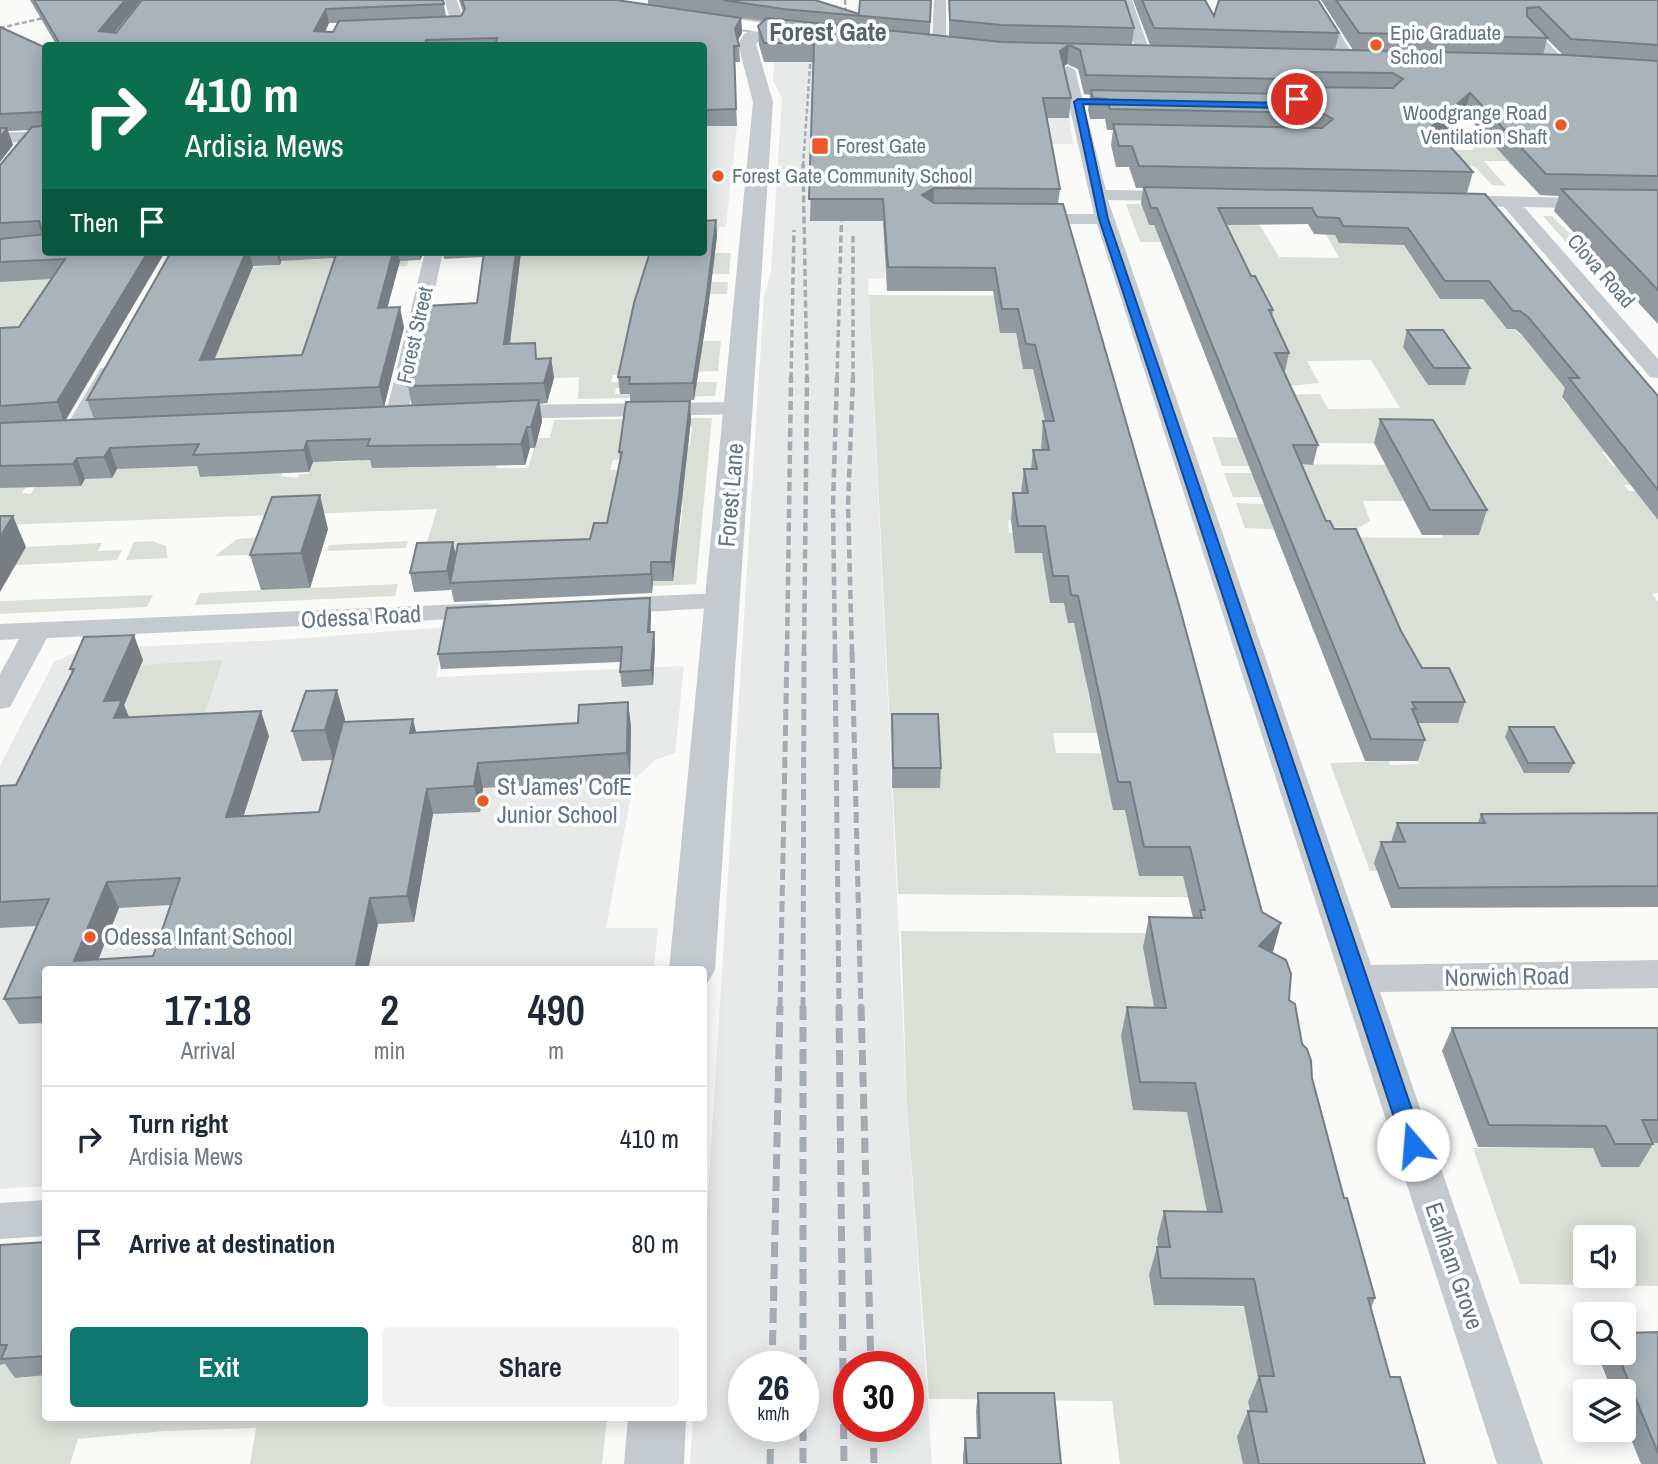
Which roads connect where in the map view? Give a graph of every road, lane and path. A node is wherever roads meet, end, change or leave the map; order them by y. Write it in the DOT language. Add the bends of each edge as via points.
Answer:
graph roads {
  1 [pos="452,0"];
  2 [pos="940,0"];
  3 [pos="1126,0"];
  4 [pos="1313,0"];
  5 [pos="666,14"];
  6 [pos="411,27"];
  7 [pos="762,29"];
  8 [pos="1529,30"];
  9 [pos="823,36"];
  10 [pos="915,45"];
  11 [pos="945,48"];
  12 [pos="1055,55"];
  13 [pos="1122,57"];
  14 [pos="1145,58"];
  15 [pos="1170,58"];
  16 [pos="1324,61"];
  17 [pos="1357,61"];
  18 [pos="1074,63"];
  19 [pos="1540,66"];
  20 [pos="1569,67"];
  21 [pos="40,134"];
  22 [pos="0,138"];
  23 [pos="16,156"];
  24 [pos="1197,196"];
  25 [pos="1427,200"];
  26 [pos="1509,201"];
  27 [pos="1658,205"];
  28 [pos="1100,207"];
  29 [pos="1003,219"];
  30 [pos="433,256"];
  31 [pos="118,356"];
  32 [pos="1658,372"];
  33 [pos="738,409"];
  34 [pos="479,412"];
  35 [pos="424,416"];
  36 [pos="396,417"];
  37 [pos="370,419"];
  38 [pos="100,431"];
  39 [pos="49,433"];
  40 [pos="73,433"];
  41 [pos="721,601"];
  42 [pos="581,607"];
  43 [pos="513,610"];
  44 [pos="38,630"];
  45 [pos="0,632"];
  46 [pos="0,700"];
  47 [pos="692,966"];
  48 [pos="1658,974"];
  49 [pos="1357,979"];
  50 [pos="42,1218"];
  51 [pos="0,1221"];
  52 [pos="657,1421"];
  53 [pos="654,1464"];
  54 [pos="1520,1464"];
  1 -- 6 [label="street" via="458,25"];
  2 -- 11 [label="street"];
  3 -- 14 [label="street"];
  4 -- 17 [label="street"];
  5 -- 7 [label="main road"];
  7 -- 9 [label="main road"];
  7 -- 33 [label="street, Forest Lane" via="747,44 763,102"];
  8 -- 20 [label="street"];
  10 -- 11 [label="main road"];
  12 -- 18 [label="main road"];
  13 -- 14 [label="main road"];
  14 -- 15 [label="main road"];
  16 -- 17 [label="main road"];
  18 -- 28 [label="street, Earlham Grove" via="1095,137"];
  19 -- 20 [label="main road"];
  21 -- 22 [label="street"];
  21 -- 23 [label="street"];
  24 -- 28 [label="street"];
  25 -- 26 [label="street"];
  26 -- 27 [label="street"];
  26 -- 32 [label="street, Clova Road"];
  28 -- 29 [label="street"];
  28 -- 49 [label="street, Earlham Grove"];
  30 -- 36 [label="street, Forest Street"];
  31 -- 40 [label="street"];
  33 -- 34 [label="street"];
  33 -- 41 [label="street, Forest Lane"];
  35 -- 36 [label="street"];
  36 -- 37 [label="street"];
  38 -- 40 [label="street"];
  39 -- 40 [label="street"];
  41 -- 42 [label="street"];
  41 -- 47 [label="street, Forest Lane"];
  43 -- 44 [label="street, Odessa Road"];
  44 -- 45 [label="street, Odessa Road"];
  44 -- 46 [label="street"];
  48 -- 49 [label="street, Norwich Road"];
  49 -- 54 [label="street, Earlham Grove"];
  50 -- 51 [label="street"];
  52 -- 53 [label="street"];
}
